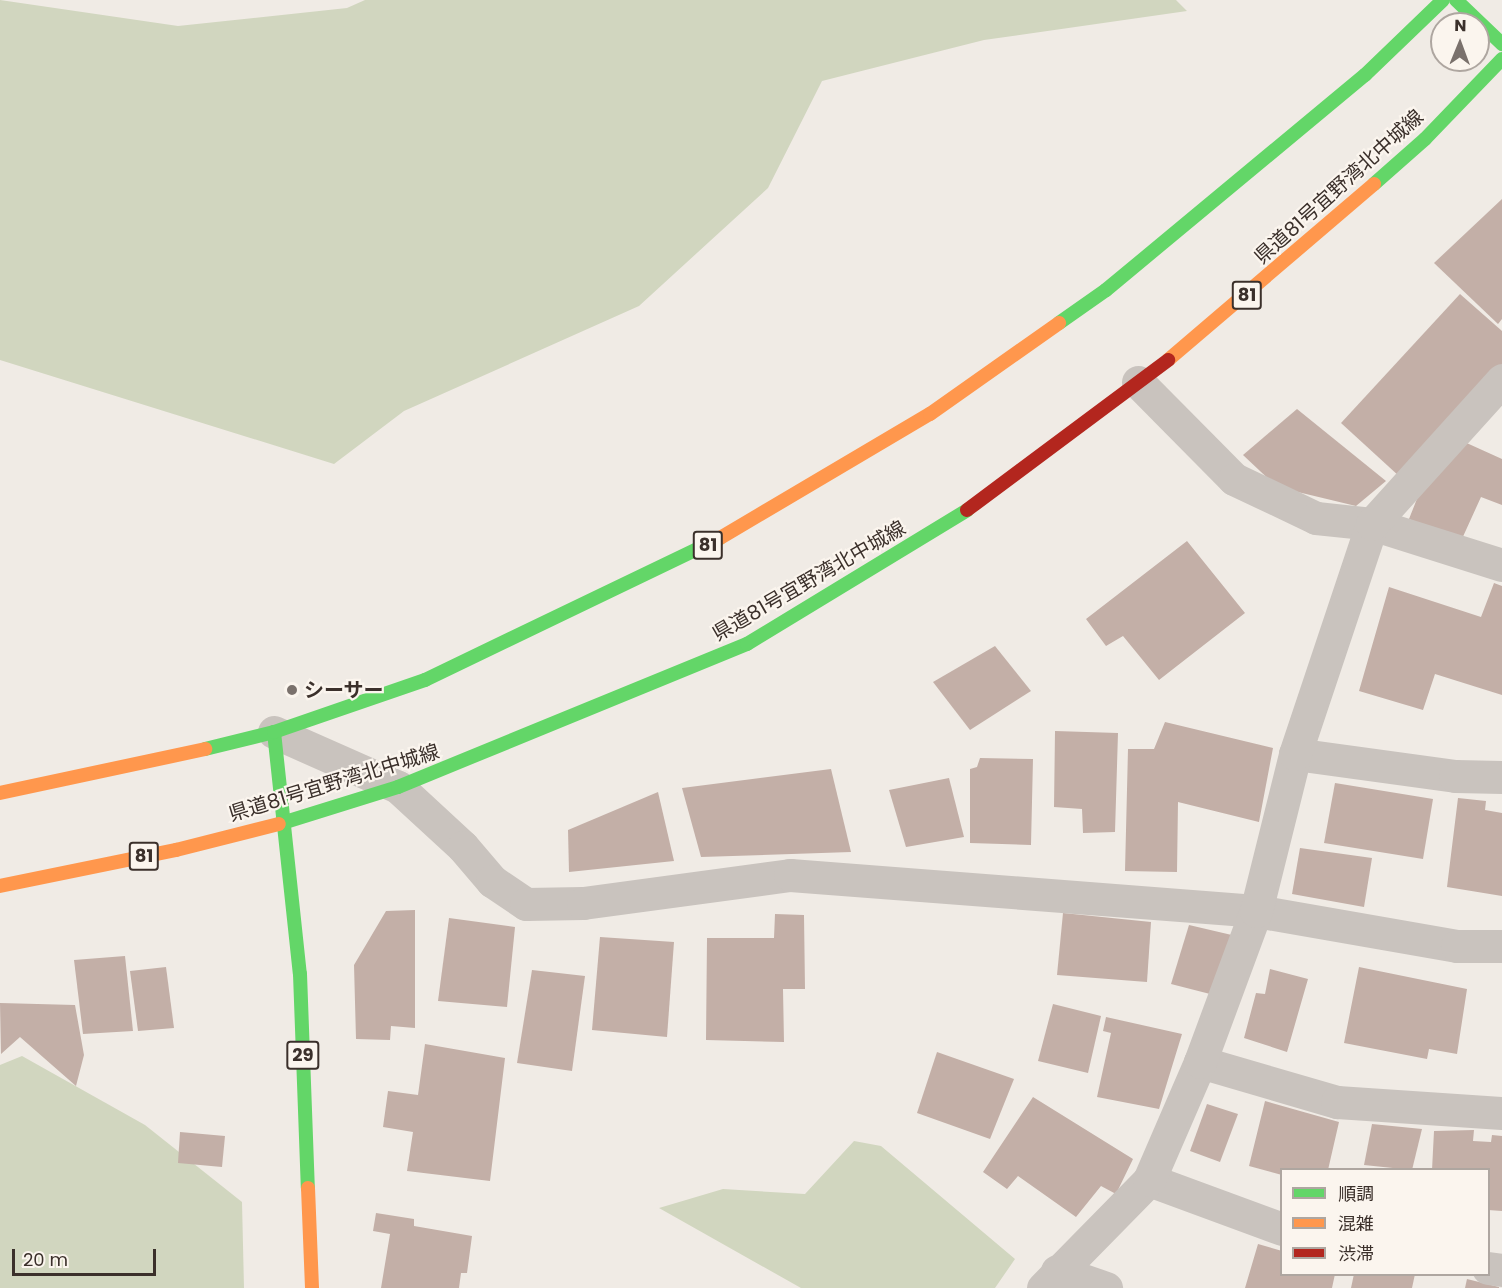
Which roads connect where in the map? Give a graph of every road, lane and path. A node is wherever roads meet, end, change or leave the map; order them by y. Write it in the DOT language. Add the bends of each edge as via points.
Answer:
graph roads {
  1 [pos="1443,0"];
  2 [pos="1456,0"];
  3 [pos="1502,44"];
  4 [pos="1502,59"];
  5 [pos="1502,381"];
  6 [pos="1138,382"];
  7 [pos="1372,524"];
  8 [pos="1502,565"];
  9 [pos="274,732"];
  10 [pos="1295,754"];
  11 [pos="1502,777"];
  12 [pos="398,787"];
  13 [pos="0,793"];
  14 [pos="286,822"];
  15 [pos="0,886"];
  16 [pos="1256,911"];
  17 [pos="1502,946"];
  18 [pos="1200,1062"];
  19 [pos="1502,1113"];
  20 [pos="1149,1180"];
  21 [pos="1280,1229"];
  22 [pos="1050,1280"];
  23 [pos="312,1288"];
  24 [pos="1106,1288"];
  1 -- 9 [label="main road, 81" via="1365,75 1106,290 930,414 705,547 425,680"];
  2 -- 3 [label="main road"];
  4 -- 6 [label="main road, 県道81号宜野湾北中城線 / 81" via="1425,139 1206,331"];
  5 -- 7 [label="street"];
  6 -- 7 [label="street" via="1234,479 1316,518"];
  6 -- 12 [label="main road, 県道81号宜野湾北中城線 / 81" via="972,507 747,644"];
  7 -- 8 [label="street"];
  7 -- 10 [label="street"];
  9 -- 12 [label="street"];
  9 -- 13 [label="main road, 81" via="138,766"];
  9 -- 14 [label="main road, 29"];
  10 -- 11 [label="street" via="1455,776"];
  10 -- 16 [label="street"];
  12 -- 14 [label="main road, 県道81号宜野湾北中城線 / 81"];
  12 -- 16 [label="street" via="463,847 492,881 526,904 583,903 790,875"];
  14 -- 15 [label="main road, 県道81号宜野湾北中城線 / 81"];
  14 -- 23 [label="main road, 29" via="300,974"];
  16 -- 17 [label="street" via="1457,946"];
  16 -- 18 [label="street"];
  18 -- 19 [label="street" via="1337,1102"];
  18 -- 20 [label="street"];
  20 -- 21 [label="street"];
  20 -- 22 [label="street"];
  22 -- 24 [label="street"];
}
